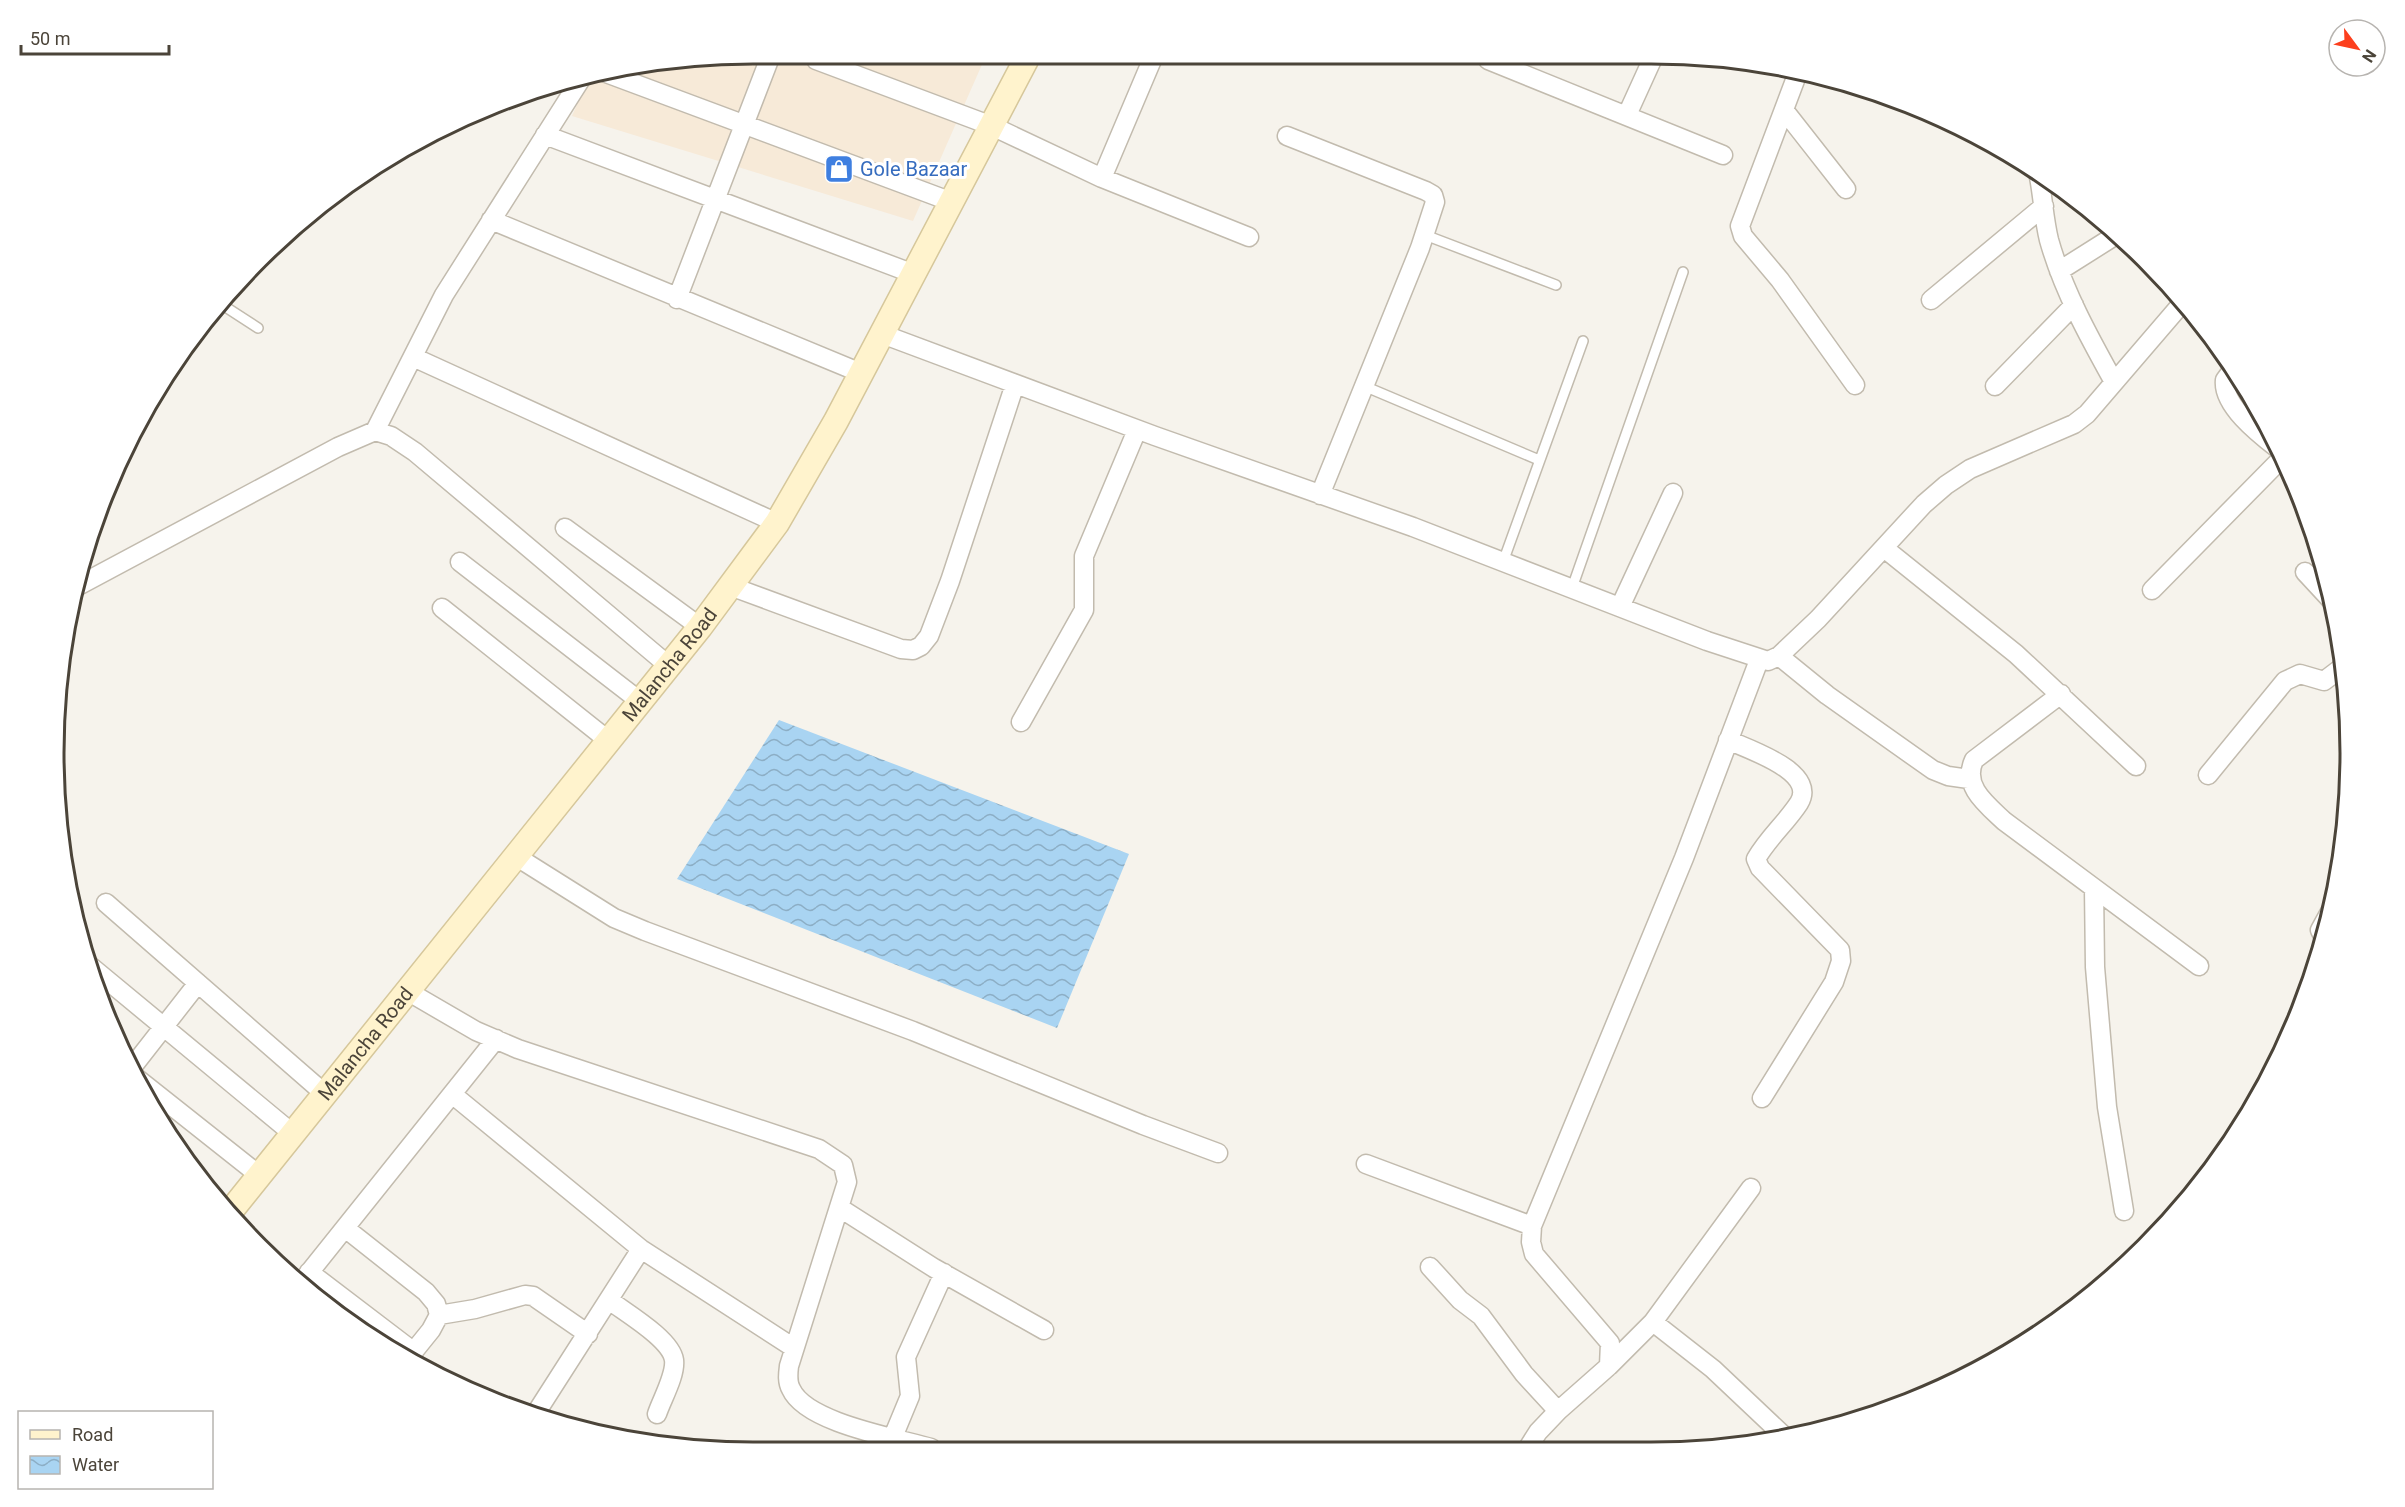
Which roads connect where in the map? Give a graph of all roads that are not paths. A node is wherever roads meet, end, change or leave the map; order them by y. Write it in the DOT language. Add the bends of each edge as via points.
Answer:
graph roads {
  1 [pos="767,64"];
  2 [pos="827,64"];
  3 [pos="1024,64"];
  4 [pos="1150,64"];
  5 [pos="1498,64"];
  6 [pos="1650,64"];
  7 [pos="619,78"];
  8 [pos="1795,80"];
  9 [pos="574,88"];
  10 [pos="1784,110"];
  11 [pos="1627,115"];
  12 [pos="743,126"];
  13 [pos="992,126"];
  14 [pos="545,135"];
  15 [pos="1287,136"];
  16 [pos="1723,155"];
  17 [pos="1102,178"];
  18 [pos="2040,186"];
  19 [pos="1846,189"];
  20 [pos="715,200"];
  21 [pos="952,202"];
  22 [pos="2044,206"];
  23 [pos="491,220"];
  24 [pos="1425,235"];
  25 [pos="1249,237"];
  26 [pos="2110,239"];
  27 [pos="2059,271"];
  28 [pos="1683,272"];
  29 [pos="914,274"];
  30 [pos="1557,285"];
  31 [pos="677,299"];
  32 [pos="1931,300"];
  33 [pos="2074,305"];
  34 [pos="228,308"];
  35 [pos="2178,309"];
  36 [pos="258,328"];
  37 [pos="882,334"];
  38 [pos="1583,341"];
  39 [pos="413,357"];
  40 [pos="861,374"];
  41 [pos="2228,377"];
  42 [pos="2114,382"];
  43 [pos="1015,384"];
  44 [pos="1855,385"];
  45 [pos="1364,386"];
  46 [pos="1995,386"];
  47 [pos="1137,429"];
  48 [pos="375,431"];
  49 [pos="2263,437"];
  50 [pos="1539,460"];
  51 [pos="2276,464"];
  52 [pos="1673,493"];
  53 [pos="1320,495"];
  54 [pos="777,523"];
  55 [pos="565,528"];
  56 [pos="1884,548"];
  57 [pos="460,562"];
  58 [pos="1503,562"];
  59 [pos="2305,572"];
  60 [pos="87,581"];
  61 [pos="730,586"];
  62 [pos="1572,588"];
  63 [pos="2320,588"];
  64 [pos="2152,590"];
  65 [pos="1620,607"];
  66 [pos="442,608"];
  67 [pos="700,627"];
  68 [pos="1779,656"];
  69 [pos="1759,660"];
  70 [pos="669,666"];
  71 [pos="2336,672"];
  72 [pos="2061,694"];
  73 [pos="641,702"];
  74 [pos="1021,723"];
  75 [pos="1728,740"];
  76 [pos="609,741"];
  77 [pos="2136,766"];
  78 [pos="2208,775"];
  79 [pos="1970,779"];
  80 [pos="517,857"];
  81 [pos="2094,888"];
  82 [pos="106,903"];
  83 [pos="2199,966"];
  84 [pos="101,975"];
  85 [pos="198,983"];
  86 [pos="409,993"];
  87 [pos="164,1027"];
  88 [pos="496,1039"];
  89 [pos="137,1061"];
  90 [pos="154,1092"];
  91 [pos="325,1094"];
  92 [pos="452,1094"];
  93 [pos="1762,1098"];
  94 [pos="292,1133"];
  95 [pos="1218,1153"];
  96 [pos="1366,1164"];
  97 [pos="259,1175"];
  98 [pos="1751,1188"];
  99 [pos="234,1207"];
  100 [pos="840,1208"];
  101 [pos="2124,1211"];
  102 [pos="1532,1226"];
  103 [pos="345,1228"];
  104 [pos="641,1249"];
  105 [pos="1430,1267"];
  106 [pos="944,1273"];
  107 [pos="305,1277"];
  108 [pos="325,1293"];
  109 [pos="609,1300"];
  110 [pos="439,1315"];
  111 [pos="1653,1322"];
  112 [pos="1044,1330"];
  113 [pos="383,1333"];
  114 [pos="588,1334"];
  115 [pos="794,1348"];
  116 [pos="413,1352"];
  117 [pos="1609,1366"];
  118 [pos="539,1408"];
  119 [pos="1558,1411"];
  120 [pos="657,1414"];
  121 [pos="1778,1430"];
  122 [pos="893,1437"];
  123 [pos="910,1442"];
  124 [pos="1532,1442"];
  1 -- 12 [label="street"];
  2 -- 13 [label="street"];
  3 -- 13 [label="main road, Malancha Road"];
  4 -- 17 [label="street"];
  5 -- 11 [label="street"];
  6 -- 11 [label="street"];
  7 -- 12 [label="street"];
  8 -- 10 [label="street"];
  9 -- 14 [label="street"];
  10 -- 19 [label="street"];
  10 -- 44 [label="street" via="1740,226 1743,236 1780,280"];
  11 -- 16 [label="street"];
  12 -- 20 [label="street"];
  12 -- 21 [label="street"];
  13 -- 17 [label="street"];
  13 -- 21 [label="main road, Malancha Road"];
  14 -- 20 [label="street"];
  14 -- 23 [label="street"];
  15 -- 24 [label="street" via="1433,195 1435,202"];
  17 -- 25 [label="street"];
  18 -- 22 [label="street"];
  20 -- 29 [label="street"];
  20 -- 31 [label="street"];
  21 -- 29 [label="main road, Malancha Road"];
  22 -- 27 [label="street"];
  22 -- 32 [label="street"];
  23 -- 31 [label="street"];
  23 -- 39 [label="street" via="444,295"];
  24 -- 30 [label="lane"];
  24 -- 45 [label="street"];
  26 -- 27 [label="street"];
  27 -- 33 [label="street"];
  28 -- 62 [label="lane"];
  29 -- 37 [label="main road, Malancha Road"];
  31 -- 40 [label="street"];
  33 -- 42 [label="street"];
  33 -- 46 [label="street"];
  34 -- 36 [label="lane"];
  35 -- 42 [label="street"];
  37 -- 40 [label="main road, Malancha Road"];
  37 -- 43 [label="street"];
  38 -- 50 [label="lane"];
  39 -- 48 [label="street"];
  39 -- 54 [label="street"];
  40 -- 54 [label="main road, Malancha Road"];
  41 -- 49 [label="street" via="2228,397"];
  42 -- 56 [label="street" via="2074,424 1970,469 1946,485"];
  43 -- 47 [label="street"];
  43 -- 61 [label="street" via="951,581 929,636 921,646 901,649"];
  45 -- 50 [label="lane"];
  45 -- 53 [label="street"];
  47 -- 53 [label="street"];
  47 -- 74 [label="street" via="1084,556 1084,610"];
  48 -- 60 [label="street"];
  48 -- 70 [label="street" via="391,436 415,452"];
  50 -- 58 [label="lane"];
  51 -- 64 [label="street"];
  52 -- 65 [label="street"];
  53 -- 58 [label="street"];
  54 -- 61 [label="main road, Malancha Road"];
  55 -- 67 [label="street"];
  56 -- 68 [label="street"];
  56 -- 72 [label="street"];
  57 -- 73 [label="street"];
  58 -- 62 [label="street"];
  59 -- 63 [label="street"];
  61 -- 67 [label="main road, Malancha Road"];
  62 -- 65 [label="street"];
  65 -- 69 [label="street"];
  66 -- 76 [label="street"];
  67 -- 70 [label="main road, Malancha Road"];
  68 -- 69 [label="street"];
  68 -- 79 [label="street" via="1933,770"];
  69 -- 75 [label="street"];
  70 -- 73 [label="main road, Malancha Road"];
  71 -- 78 [label="street" via="2324,681 2300,674 2285,681"];
  72 -- 77 [label="street"];
  72 -- 79 [label="street" via="1974,760"];
  73 -- 76 [label="main road, Malancha Road"];
  75 -- 93 [label="street" via="1780,764 1802,783 1804,794 1798,804 1756,859 1760,868 1840,950 1841,961 1834,982"];
  75 -- 102 [label="street" via="1684,858"];
  76 -- 80 [label="main road, Malancha Road"];
  79 -- 81 [label="street" via="2004,821"];
  80 -- 86 [label="main road, Malancha Road"];
  80 -- 95 [label="street" via="614,918 645,932 913,1031"];
  81 -- 83 [label="street"];
  81 -- 101 [label="street" via="2095,967 2106,1107"];
  82 -- 85 [label="street"];
  84 -- 87 [label="street"];
  85 -- 87 [label="street"];
  85 -- 91 [label="street"];
  86 -- 88 [label="street"];
  86 -- 91 [label="main road, Malancha Road"];
  87 -- 89 [label="street"];
  87 -- 94 [label="street"];
  88 -- 92 [label="street"];
  88 -- 100 [label="street" via="819,1149 836,1158 847,1173"];
  90 -- 97 [label="street"];
  91 -- 94 [label="main road, Malancha Road"];
  92 -- 103 [label="street"];
  92 -- 104 [label="street"];
  94 -- 97 [label="main road, Malancha Road"];
  96 -- 102 [label="street"];
  97 -- 99 [label="main road, Malancha Road"];
  98 -- 111 [label="street"];
  100 -- 106 [label="street"];
  100 -- 115 [label="street"];
  102 -- 117 [label="street" via="1534,1254 1610,1343"];
  103 -- 107 [label="street"];
  103 -- 110 [label="street" via="426,1292"];
  104 -- 109 [label="street"];
  104 -- 115 [label="street"];
  105 -- 119 [label="street" via="1481,1316 1524,1374"];
  106 -- 112 [label="street"];
  106 -- 122 [label="street" via="906,1357 910,1396"];
  108 -- 113 [label="street"];
  109 -- 114 [label="street"];
  109 -- 120 [label="street" via="652,1332 672,1353 675,1361"];
  110 -- 114 [label="street" via="533,1296"];
  110 -- 116 [label="street"];
  111 -- 117 [label="street"];
  111 -- 121 [label="street" via="1713,1369"];
  114 -- 118 [label="street"];
  115 -- 122 [label="street" via="788,1382 797,1399 819,1415"];
  117 -- 119 [label="street"];
  119 -- 124 [label="street"];
  122 -- 123 [label="street"];
}
